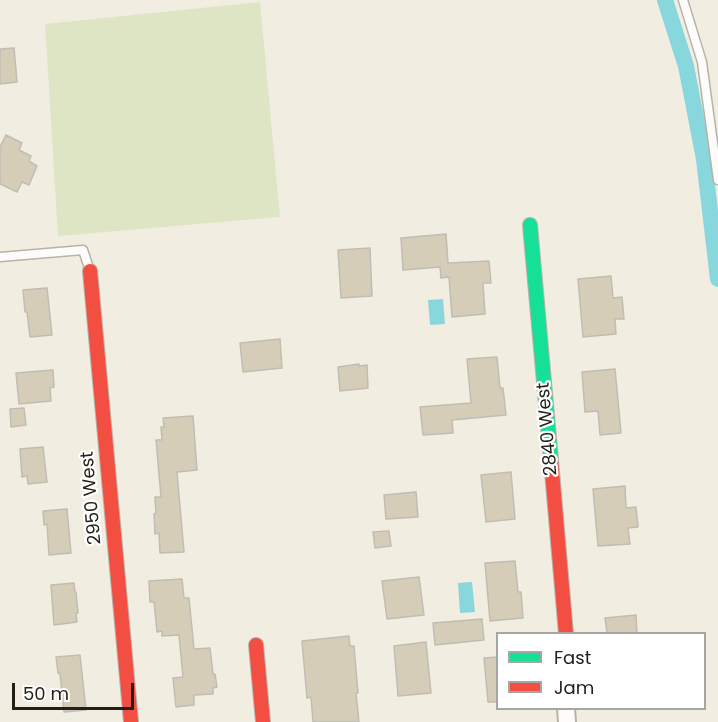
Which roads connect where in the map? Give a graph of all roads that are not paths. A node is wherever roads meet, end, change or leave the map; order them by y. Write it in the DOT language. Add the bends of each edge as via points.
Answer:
graph roads {
  1 [pos="683,0"];
  2 [pos="718,180"];
  3 [pos="530,225"];
  4 [pos="0,257"];
  5 [pos="90,271"];
  6 [pos="566,632"];
  7 [pos="256,645"];
  8 [pos="130,722"];
  9 [pos="263,722"];
  1 -- 2 [label="lane" via="702,62"];
  3 -- 6 [label="street, 2840 West"];
  4 -- 5 [label="lane" via="83,250"];
  5 -- 8 [label="street, 2950 West"];
  7 -- 9 [label="street"];
}
